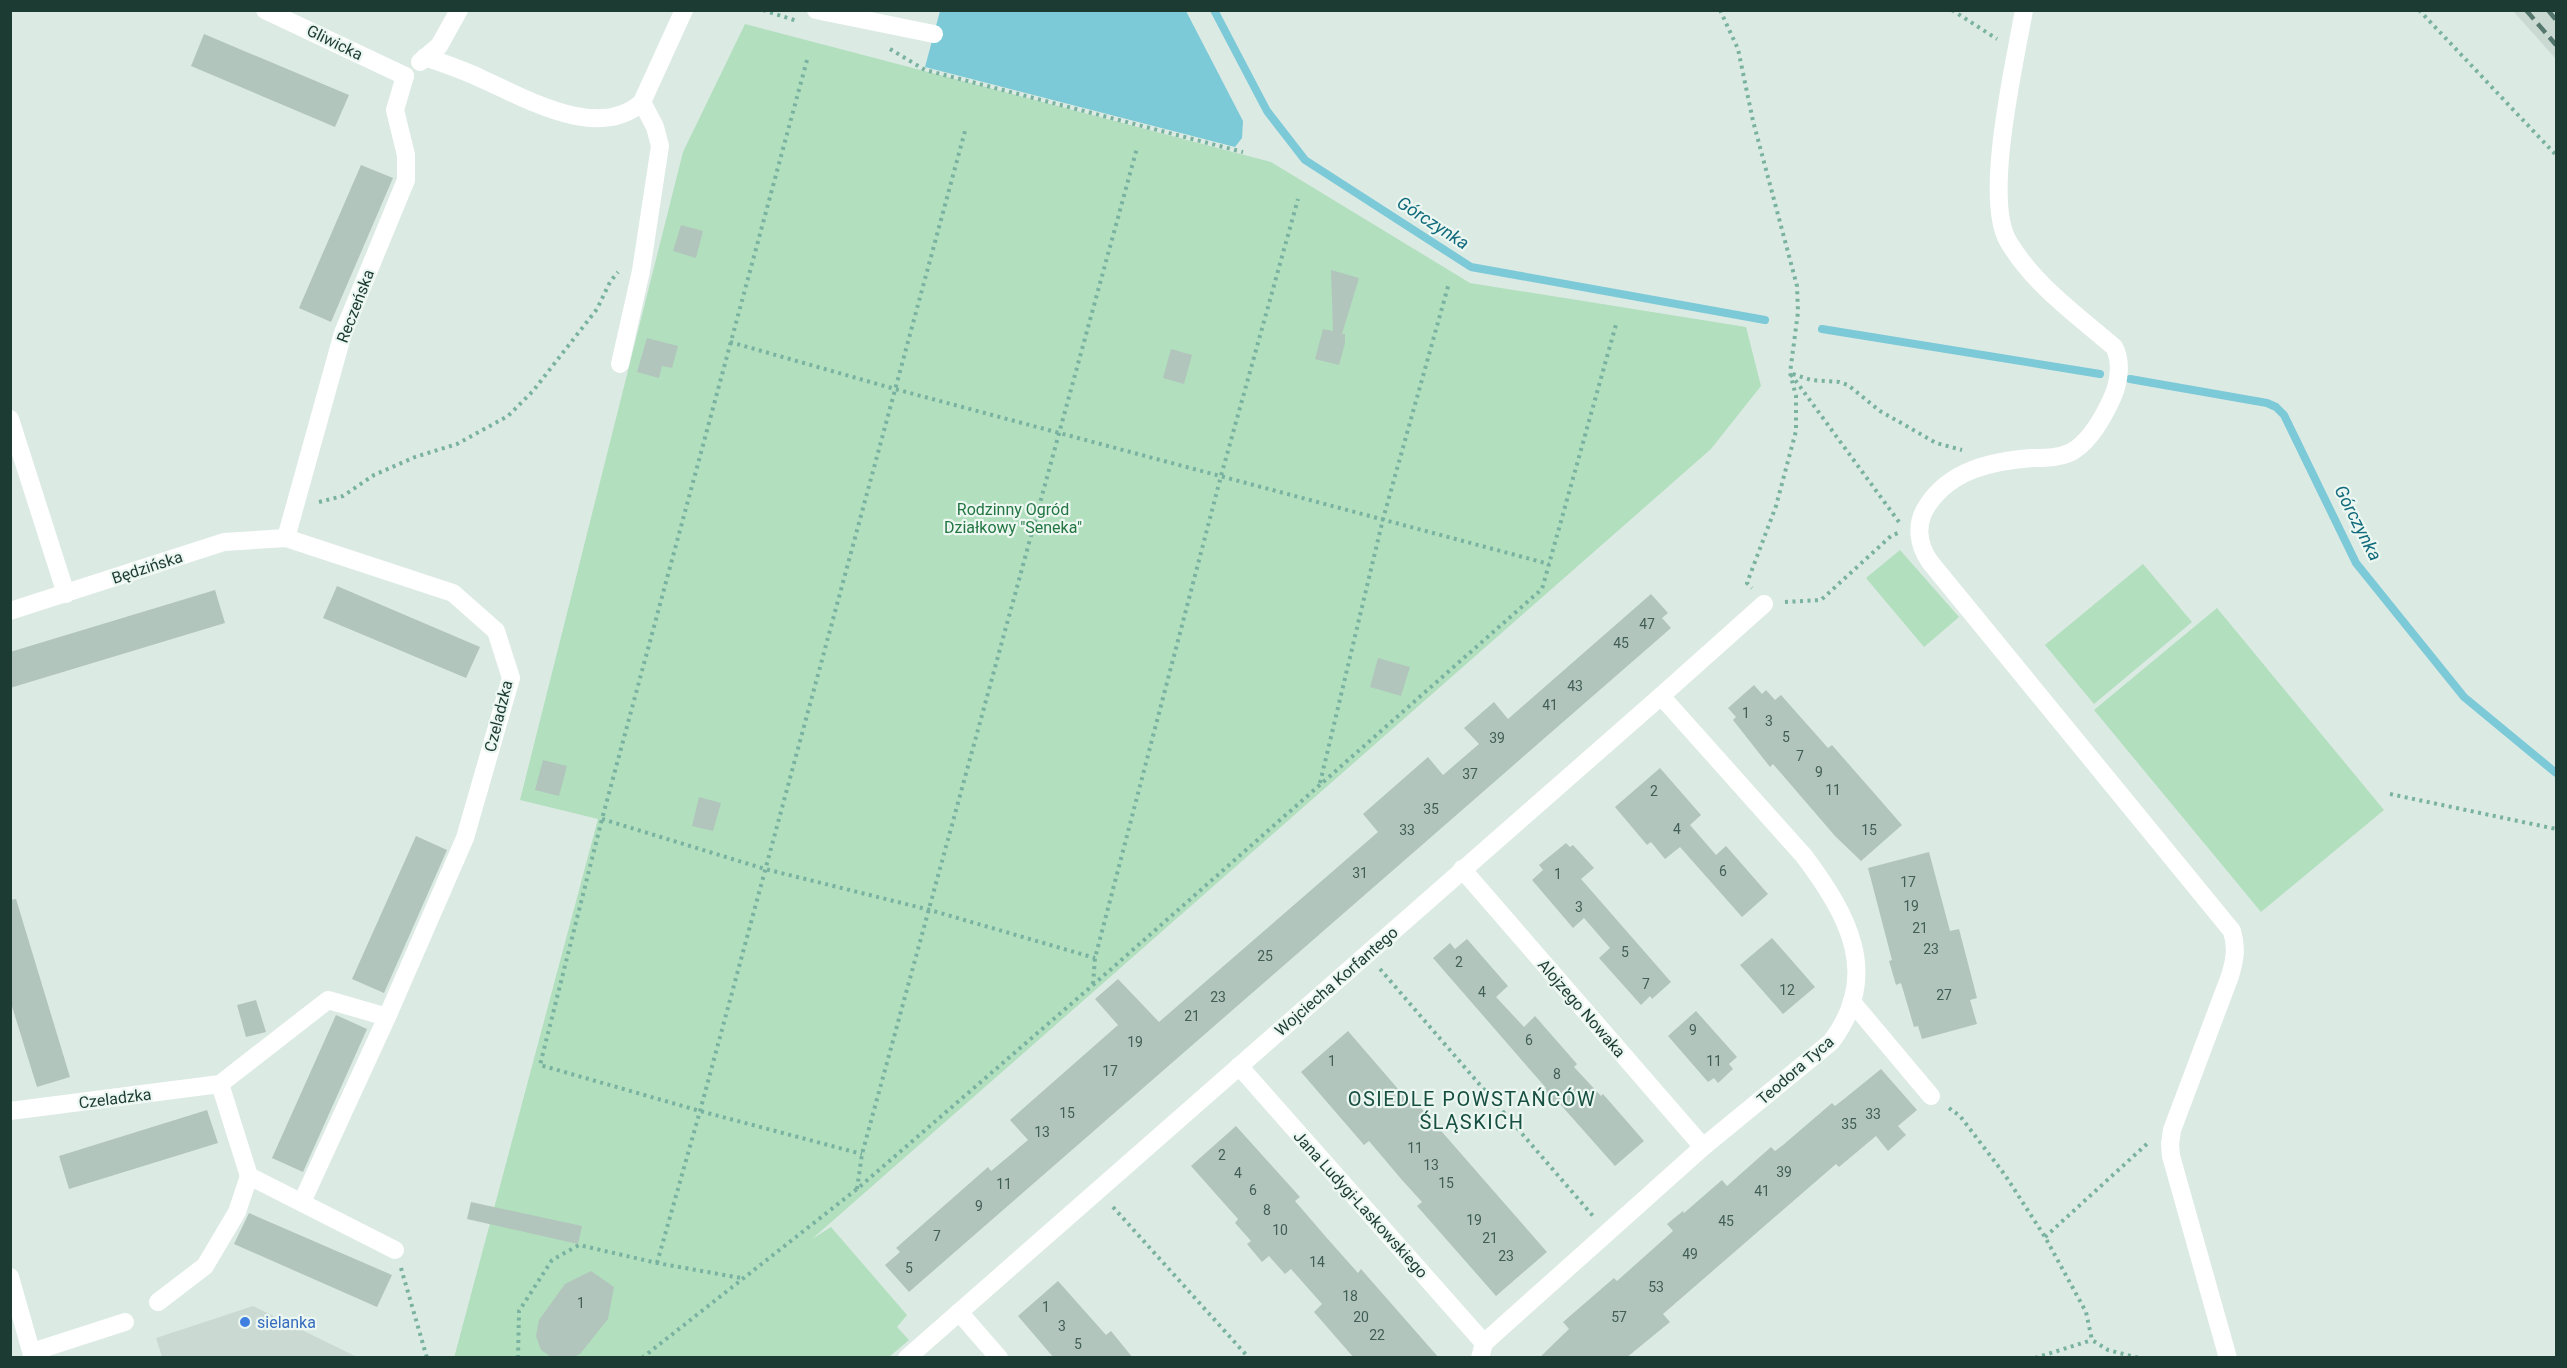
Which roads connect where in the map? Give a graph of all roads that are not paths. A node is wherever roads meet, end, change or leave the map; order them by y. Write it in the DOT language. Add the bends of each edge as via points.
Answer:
graph roads {
  1 [pos="264,10"];
  2 [pos="459,10"];
  3 [pos="2024,10"];
  4 [pos="295,16"];
  5 [pos="682,16"];
  6 [pos="812,17"];
  7 [pos="934,34"];
  8 [pos="426,57"];
  9 [pos="405,76"];
  10 [pos="642,102"];
  11 [pos="620,364"];
  12 [pos="10,419"];
  13 [pos="286,538"];
  14 [pos="66,594"];
  15 [pos="1764,604"];
  16 [pos="10,611"];
  17 [pos="1661,696"];
  18 [pos="1462,869"];
  19 [pos="1852,1002"];
  20 [pos="387,1017"];
  21 [pos="1239,1066"];
  22 [pos="220,1084"];
  23 [pos="1931,1095"];
  24 [pos="10,1111"];
  25 [pos="1703,1147"];
  26 [pos="249,1176"];
  27 [pos="302,1202"];
  28 [pos="395,1250"];
  29 [pos="10,1277"];
  30 [pos="158,1302"];
  31 [pos="959,1312"];
  32 [pos="125,1322"];
  33 [pos="1482,1350"];
  34 [pos="33,1355"];
  35 [pos="907,1358"];
  36 [pos="999,1358"];
  37 [pos="2228,1358"];
  1 -- 4 [label="street, Gliwicka"];
  2 -- 8 [label="street" via="439,46"];
  3 -- 37 [label="street" via="1999,163 2000,222 2006,239 2031,273 2114,347 2119,356 2114,392 2097,426 2076,449 2065,455 1976,468 1946,484 1912,529 1930,562 2232,931 2235,957 2172,1130 2171,1156"];
  4 -- 9 [label="street, Gliwicka"];
  5 -- 10 [label="street"];
  6 -- 7 [label="street"];
  8 -- 9 [label="street"];
  8 -- 10 [label="street" via="560,113 583,118 612,116 634,110"];
  9 -- 13 [label="street, Reczeńska" via="395,110 406,155 406,180 343,333"];
  10 -- 11 [label="street" via="660,146 644,251"];
  12 -- 14 [label="street"];
  13 -- 14 [label="street, Będzińska" via="224,542"];
  13 -- 20 [label="street, Czeladzka" via="453,593 496,631 510,678 465,838"];
  14 -- 16 [label="street, Będzińska"];
  15 -- 17 [label="street, Wojciecha Korfantego"];
  17 -- 18 [label="street, Wojciecha Korfantego"];
  17 -- 19 [label="street, Teodora Tyca" via="1804,856 1829,891 1843,914 1856,952"];
  18 -- 21 [label="street, Wojciecha Korfantego"];
  18 -- 25 [label="street, Alojzego Nowaka"];
  19 -- 23 [label="street"];
  19 -- 25 [label="street, Teodora Tyca" via="1844,1024 1831,1042"];
  20 -- 22 [label="street" via="328,999"];
  20 -- 27 [label="street, Czeladzka"];
  21 -- 31 [label="street, Wojciecha Korfantego"];
  21 -- 33 [label="street, Jana Ludygi-Laskowskiego"];
  22 -- 24 [label="street, Czeladzka"];
  22 -- 26 [label="street"];
  25 -- 33 [label="street, Teodora Tyca"];
  26 -- 27 [label="street"];
  26 -- 30 [label="street" via="237,1212 205,1266"];
  27 -- 28 [label="street"];
  29 -- 34 [label="street"];
  31 -- 35 [label="street, Wojciecha Korfantego"];
  31 -- 36 [label="street"];
  32 -- 34 [label="street"];
}
